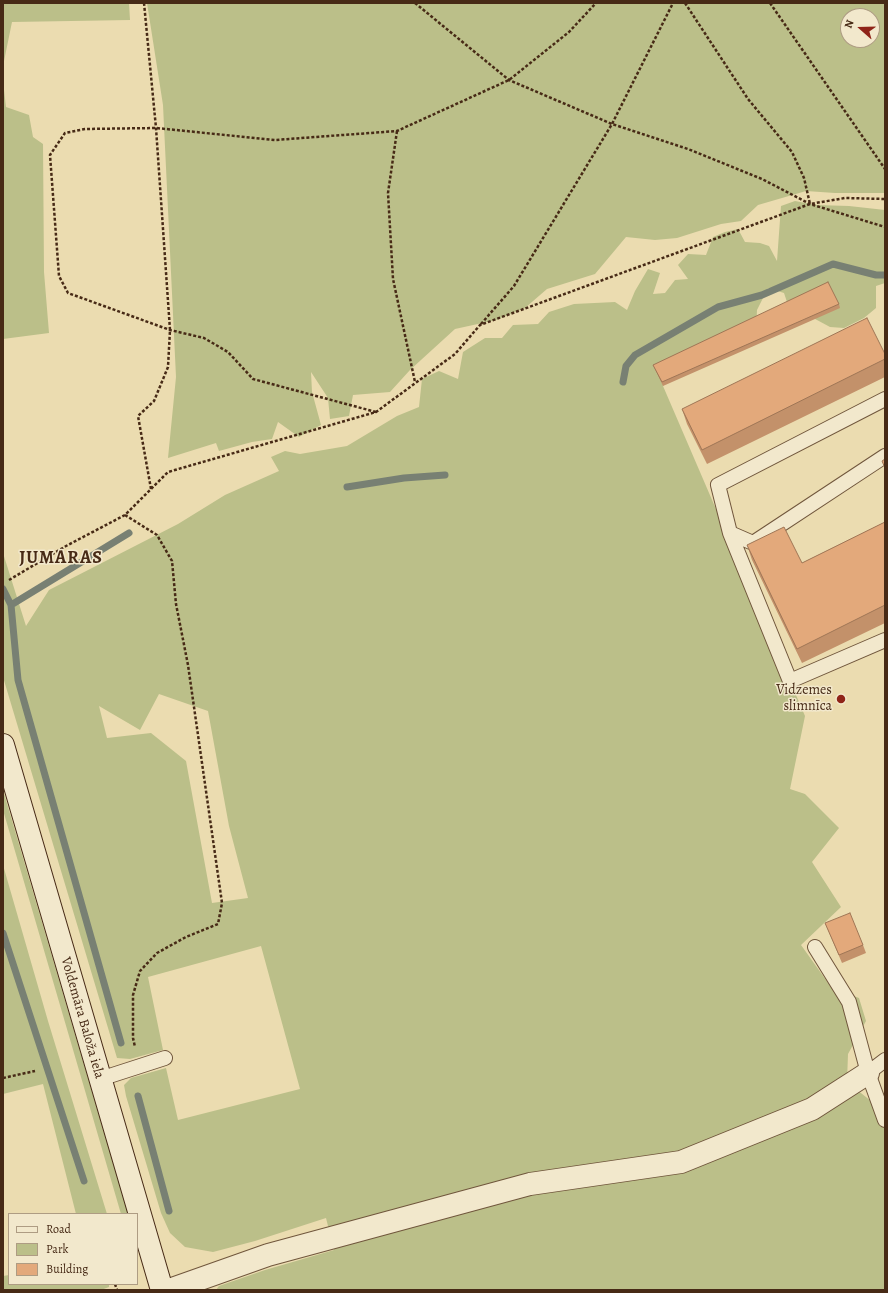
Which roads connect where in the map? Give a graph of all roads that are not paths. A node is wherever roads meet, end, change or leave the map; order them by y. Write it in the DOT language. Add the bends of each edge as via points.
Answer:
graph roads {
  1 [pos="885,399"];
  2 [pos="885,456"];
  3 [pos="730,533"];
  4 [pos="885,640"];
  5 [pos="3,745"];
  6 [pos="815,947"];
  7 [pos="165,1058"];
  8 [pos="877,1066"];
  9 [pos="100,1078"];
  10 [pos="885,1120"];
  11 [pos="162,1290"];
  12 [pos="169,1290"];
  1 -- 3 [label="lane" via="718,485"];
  2 -- 3 [label="lane" via="753,543"];
  3 -- 4 [label="lane" via="790,681"];
  5 -- 9 [label="street, Voldemāra Baloža iela"];
  6 -- 8 [label="lane" via="849,1002"];
  7 -- 9 [label="lane"];
  8 -- 10 [label="lane"];
  8 -- 12 [label="street" via="812,1109 681,1162 530,1184 268,1254"];
  9 -- 11 [label="street, Voldemāra Baloža iela"];
}
